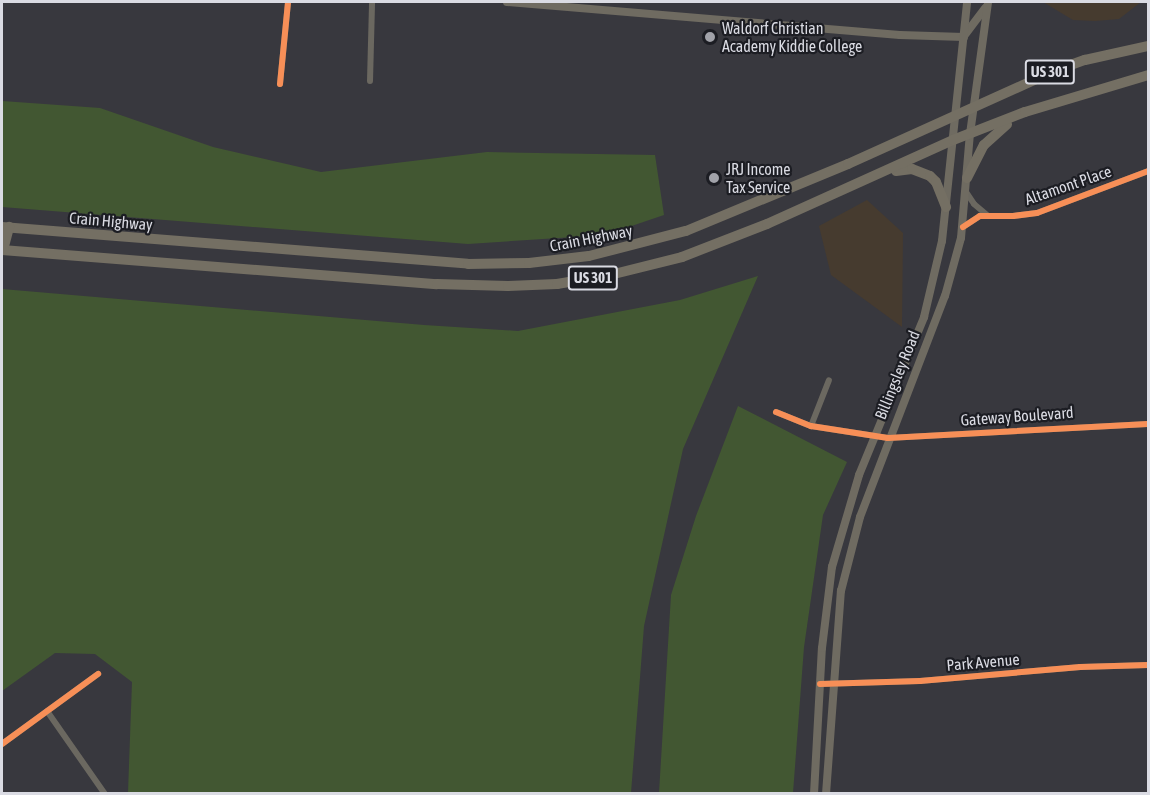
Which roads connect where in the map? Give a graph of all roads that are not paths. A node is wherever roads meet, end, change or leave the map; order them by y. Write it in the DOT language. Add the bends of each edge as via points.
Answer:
graph roads {
  1 [pos="288,2"];
  2 [pos="372,2"];
  3 [pos="507,2"];
  4 [pos="967,2"];
  5 [pos="988,2"];
  6 [pos="964,37"];
  7 [pos="1149,46"];
  8 [pos="1149,75"];
  9 [pos="370,81"];
  10 [pos="280,84"];
  11 [pos="975,107"];
  12 [pos="1025,112"];
  13 [pos="957,114"];
  14 [pos="970,134"];
  15 [pos="953,140"];
  16 [pos="1149,171"];
  17 [pos="881,174"];
  18 [pos="967,178"];
  19 [pos="966,192"];
  20 [pos="946,207"];
  21 [pos="987,215"];
  22 [pos="5,227"];
  23 [pos="963,227"];
  24 [pos="2,250"];
  25 [pos="829,380"];
  26 [pos="776,412"];
  27 [pos="1149,424"];
  28 [pos="811,426"];
  29 [pos="876,438"];
  30 [pos="888,438"];
  31 [pos="1149,665"];
  32 [pos="98,674"];
  33 [pos="833,683"];
  34 [pos="820,684"];
  35 [pos="47,711"];
  36 [pos="2,744"];
  37 [pos="105,794"];
  38 [pos="814,794"];
  39 [pos="826,794"];
  1 -- 10 [label="street"];
  2 -- 9 [label="street"];
  3 -- 6 [label="main road"];
  4 -- 6 [label="main road, Billingsley Road"];
  5 -- 6 [label="main road"];
  5 -- 11 [label="main road, Billingsley Road"];
  6 -- 13 [label="main road, Billingsley Road"];
  7 -- 11 [label="highway, Crain Highway / US 301" via="1085,60"];
  8 -- 12 [label="highway, US 301"];
  11 -- 13 [label="highway, Crain Highway / US 301"];
  11 -- 14 [label="main road, Billingsley Road"];
  12 -- 14 [label="highway, US 301"];
  12 -- 18 [label="highway" via="990,138"];
  13 -- 15 [label="main road, Billingsley Road"];
  13 -- 22 [label="highway, Crain Highway / US 301" via="686,231 612,251 546,262 468,264"];
  14 -- 15 [label="highway, US 301"];
  14 -- 18 [label="main road, Billingsley Road"];
  15 -- 17 [label="highway, US 301"];
  15 -- 20 [label="main road, Billingsley Road"];
  16 -- 21 [label="street, Altamont Place" via="1037,213"];
  17 -- 20 [label="highway" via="912,168 923,171 936,182"];
  17 -- 24 [label="highway, US 301" via="682,257 610,275 538,285 437,284"];
  18 -- 19 [label="main road, Billingsley Road"];
  19 -- 21 [label="street"];
  19 -- 23 [label="main road, Billingsley Road"];
  20 -- 29 [label="main road, Billingsley Road" via="924,317"];
  21 -- 23 [label="street, Altamont Place"];
  22 -- 24 [label="highway"];
  23 -- 30 [label="main road, Billingsley Road" via="945,296"];
  25 -- 28 [label="street"];
  26 -- 28 [label="street, Gateway Boulevard"];
  27 -- 30 [label="street, Gateway Boulevard"];
  28 -- 29 [label="street, Gateway Boulevard"];
  29 -- 30 [label="street, Gateway Boulevard"];
  29 -- 34 [label="main road, Billingsley Road" via="859,475 832,567"];
  30 -- 33 [label="main road, Billingsley Road" via="849,550 841,591"];
  31 -- 33 [label="street, Park Avenue"];
  32 -- 35 [label="street"];
  33 -- 34 [label="street, Park Avenue"];
  33 -- 39 [label="main road, Billingsley Road"];
  34 -- 38 [label="main road, Billingsley Road"];
  35 -- 36 [label="street"];
  35 -- 37 [label="street"];
}
